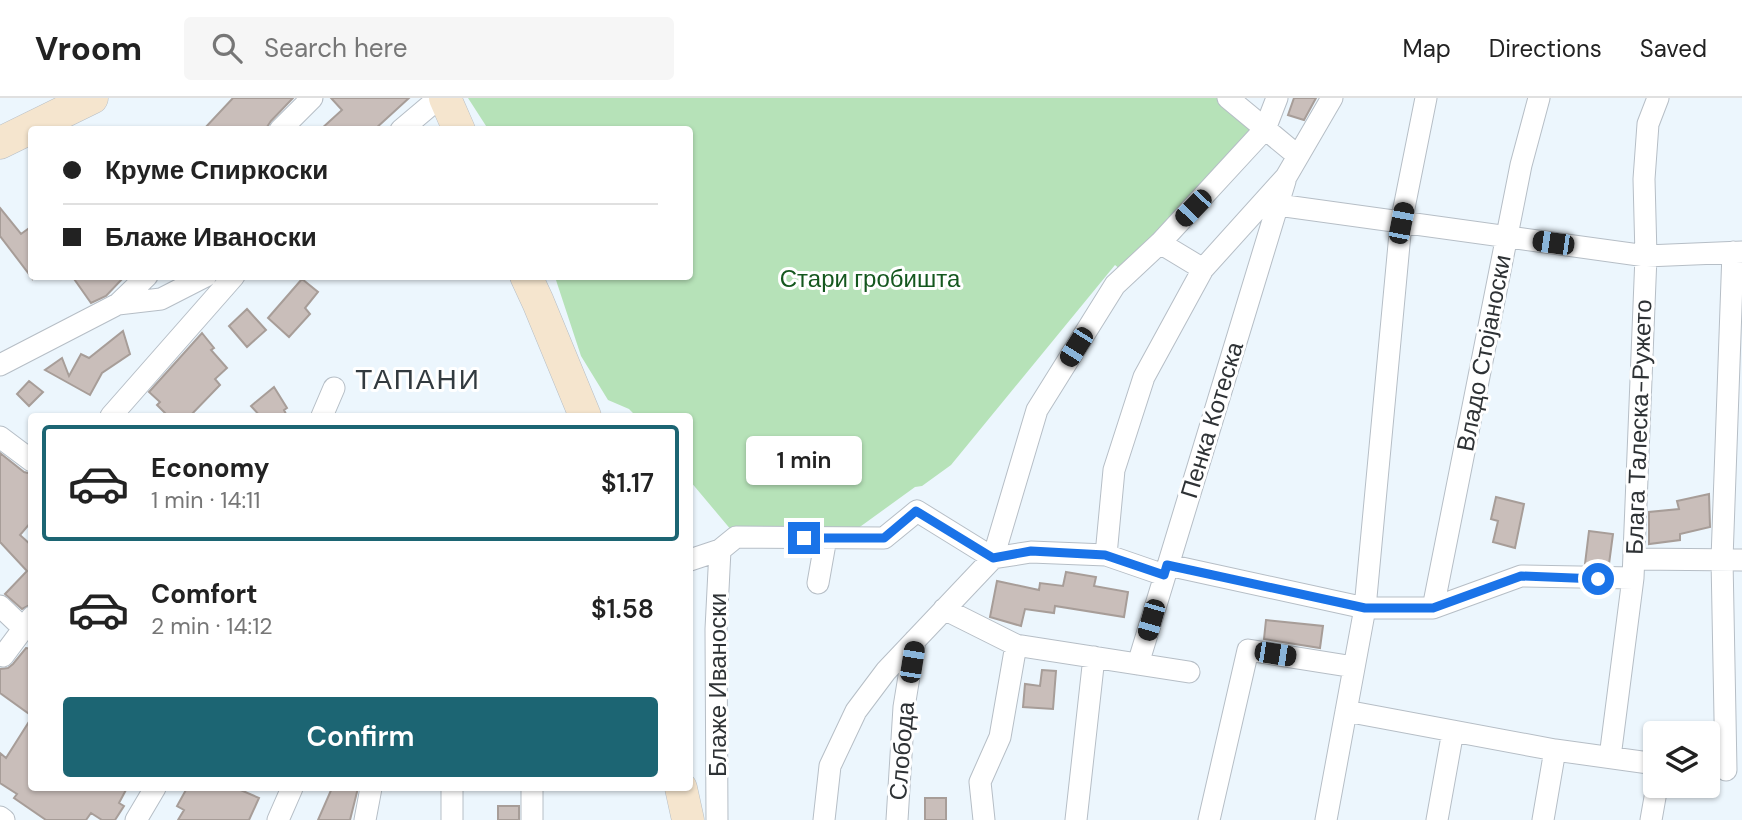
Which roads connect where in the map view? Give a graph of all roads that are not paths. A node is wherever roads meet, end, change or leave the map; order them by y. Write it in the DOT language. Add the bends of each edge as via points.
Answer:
graph roads {
  1 [pos="92,98"];
  2 [pos="312,98"];
  3 [pos="439,98"];
  4 [pos="445,98"];
  5 [pos="1228,98"];
  6 [pos="1277,98"];
  7 [pos="1332,98"];
  8 [pos="1426,98"];
  9 [pos="1539,98"];
  10 [pos="1658,98"];
  11 [pos="35,126"];
  12 [pos="284,126"];
  13 [pos="406,126"];
  14 [pos="457,126"];
  15 [pos="28,129"];
  16 [pos="1265,129"];
  17 [pos="0,143"];
  18 [pos="1298,156"];
  19 [pos="1273,201"];
  20 [pos="1401,223"];
  21 [pos="1507,237"];
  22 [pos="1160,243"];
  23 [pos="1737,252"];
  24 [pos="1646,257"];
  25 [pos="1203,269"];
  26 [pos="143,280"];
  27 [pos="198,280"];
  28 [pos="230,280"];
  29 [pos="528,280"];
  30 [pos="118,304"];
  31 [pos="0,365"];
  32 [pos="334,388"];
  33 [pos="114,413"];
  34 [pos="323,413"];
  35 [pos="584,413"];
  36 [pos="0,437"];
  37 [pos="28,458"];
  38 [pos="826,538"];
  39 [pos="720,551"];
  40 [pos="1105,555"];
  41 [pos="993,558"];
  42 [pos="693,559"];
  43 [pos="1732,559"];
  44 [pos="1634,569"];
  45 [pos="1166,570"];
  46 [pos="818,583"];
  47 [pos="0,606"];
  48 [pos="1365,608"];
  49 [pos="1433,608"];
  50 [pos="944,609"];
  51 [pos="27,622"];
  52 [pos="915,640"];
  53 [pos="1016,645"];
  54 [pos="3,656"];
  55 [pos="1094,657"];
  56 [pos="1138,664"];
  57 [pos="1354,667"];
  58 [pos="1189,672"];
  59 [pos="1346,711"];
  60 [pos="1452,731"];
  61 [pos="1555,750"];
  62 [pos="1610,757"];
  63 [pos="1643,762"];
  64 [pos="1725,770"];
  65 [pos="153,791"];
  66 [pos="291,791"];
  67 [pos="370,791"];
  68 [pos="453,791"];
  69 [pos="532,791"];
  70 [pos="682,791"];
  71 [pos="1655,798"];
  72 [pos="136,820"];
  73 [pos="278,820"];
  74 [pos="365,820"];
  75 [pos="452,820"];
  76 [pos="532,820"];
  77 [pos="688,820"];
  78 [pos="717,820"];
  79 [pos="824,820"];
  80 [pos="897,820"];
  81 [pos="984,820"];
  82 [pos="1076,820"];
  83 [pos="1209,820"];
  84 [pos="1326,820"];
  85 [pos="1437,820"];
  86 [pos="1543,820"];
  87 [pos="1651,820"];
  1 -- 11 [label="street"];
  2 -- 12 [label="street"];
  3 -- 13 [label="street"];
  4 -- 14 [label="street"];
  5 -- 16 [label="street"];
  6 -- 16 [label="street"];
  7 -- 18 [label="street, Пенка Котеска"];
  8 -- 20 [label="street"];
  9 -- 21 [label="street, Владо Стојаноски"];
  10 -- 24 [label="street, Блага Талеска-Ружето" via="1648,124"];
  15 -- 17 [label="street"];
  16 -- 18 [label="street"];
  16 -- 22 [label="street"];
  18 -- 19 [label="street, Пенка Котеска"];
  19 -- 20 [label="street"];
  19 -- 25 [label="street, Пенка Котеска"];
  19 -- 45 [label="street, Пенка Котеска"];
  20 -- 21 [label="street"];
  20 -- 48 [label="street"];
  21 -- 24 [label="street"];
  21 -- 49 [label="street, Владо Стојаноски"];
  22 -- 25 [label="street"];
  22 -- 41 [label="street" via="1115,285 1037,410"];
  23 -- 24 [label="street"];
  23 -- 43 [label="street"];
  24 -- 44 [label="street, Блага Талеска-Ружето"];
  25 -- 40 [label="street, Пенка Котеска" via="1144,377 1114,470"];
  26 -- 30 [label="street"];
  27 -- 30 [label="street" via="161,299"];
  28 -- 33 [label="street"];
  29 -- 35 [label="street"];
  30 -- 31 [label="street"];
  32 -- 34 [label="street"];
  36 -- 37 [label="street"];
  38 -- 39 [label="street, Блаже Иваноски" via="736,537"];
  38 -- 41 [label="street, Блаже Иваноски" via="884,538 916,511"];
  38 -- 46 [label="street"];
  39 -- 42 [label="street, Блаже Иваноски"];
  39 -- 78 [label="street, Блаже Иваноски"];
  40 -- 41 [label="street" via="1031,551"];
  40 -- 45 [label="street"];
  41 -- 50 [label="street"];
  43 -- 44 [label="street"];
  43 -- 64 [label="street"];
  44 -- 49 [label="street" via="1521,576"];
  44 -- 62 [label="street, Блага Талеска-Ружето"];
  45 -- 48 [label="street"];
  45 -- 56 [label="street, Пенка Котеска"];
  47 -- 51 [label="street"];
  48 -- 49 [label="street"];
  48 -- 57 [label="street"];
  50 -- 52 [label="street"];
  50 -- 53 [label="street"];
  51 -- 54 [label="street"];
  52 -- 79 [label="street" via="856,711 830,766"];
  52 -- 80 [label="street, Слобода" via="904,707"];
  53 -- 55 [label="street"];
  53 -- 81 [label="street" via="1000,737 980,782"];
  55 -- 56 [label="street"];
  55 -- 82 [label="street"];
  56 -- 58 [label="street"];
  57 -- 59 [label="street"];
  57 -- 83 [label="street" via="1248,650"];
  59 -- 60 [label="street"];
  59 -- 84 [label="street"];
  60 -- 61 [label="street"];
  60 -- 85 [label="street"];
  61 -- 62 [label="street"];
  61 -- 86 [label="street"];
  62 -- 63 [label="street"];
  65 -- 72 [label="street"];
  66 -- 73 [label="street"];
  67 -- 74 [label="street"];
  68 -- 75 [label="street"];
  69 -- 76 [label="street"];
  70 -- 77 [label="street, Блаже Иваноски"];
  71 -- 87 [label="street"];
}
